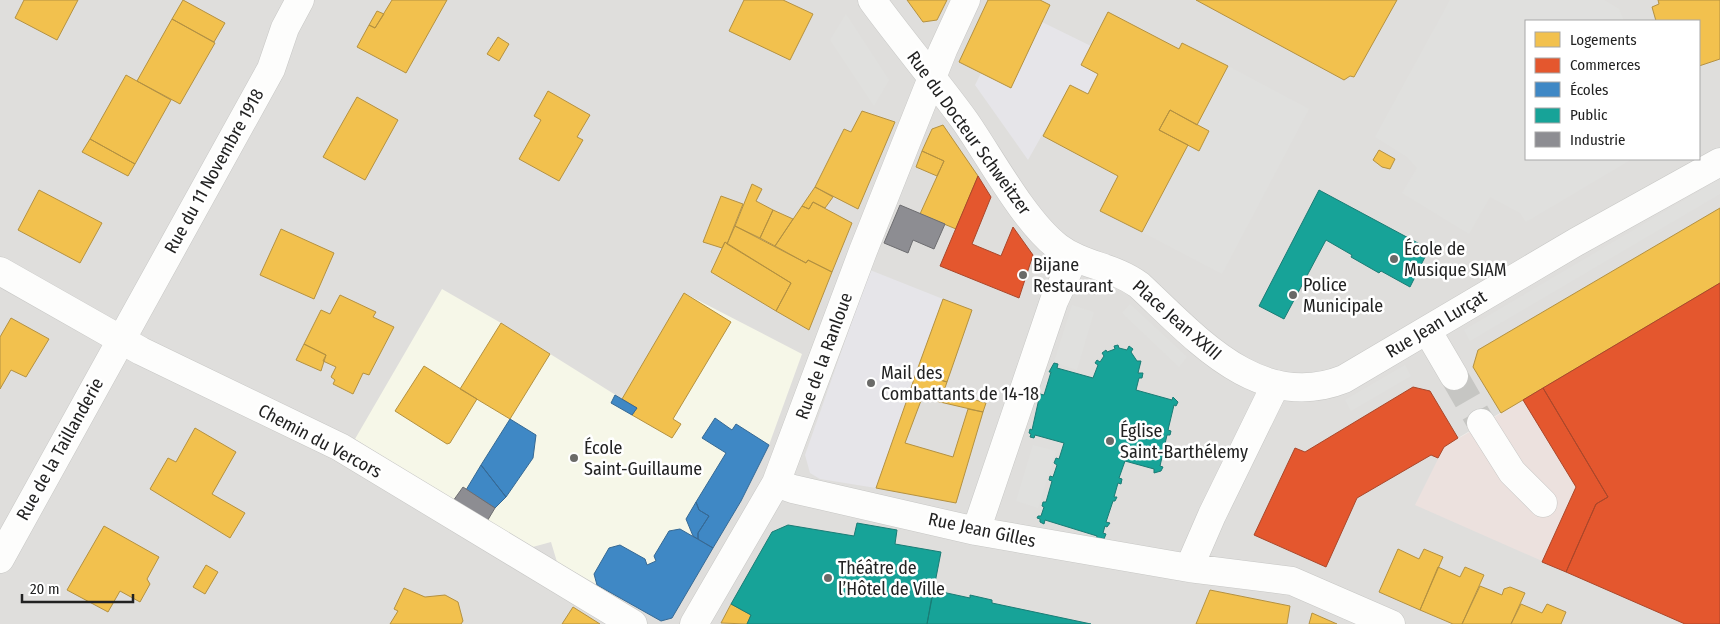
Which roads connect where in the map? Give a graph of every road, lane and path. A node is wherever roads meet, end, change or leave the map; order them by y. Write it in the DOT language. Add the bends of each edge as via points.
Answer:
graph roads {
  1 [pos="300,0"];
  2 [pos="872,0"];
  3 [pos="966,0"];
  4 [pos="932,78"];
  5 [pos="1720,162"];
  6 [pos="1074,258"];
  7 [pos="0,271"];
  8 [pos="1427,330"];
  9 [pos="120,340"];
  10 [pos="1454,376"];
  11 [pos="1276,384"];
  12 [pos="1481,423"];
  13 [pos="776,483"];
  14 [pos="1543,504"];
  15 [pos="976,532"];
  16 [pos="0,559"];
  17 [pos="1189,568"];
  18 [pos="633,624"];
  19 [pos="694,624"];
  20 [pos="1391,624"];
  1 -- 9 [label="street, Rue du 11 Novembre 1918" via="285,28 271,69"];
  2 -- 4 [label="street, Rue du Docteur Schweitzer"];
  3 -- 4 [label="street, Rue de la Ranloue"];
  4 -- 6 [label="street, Rue du Docteur Schweitzer" via="1038,227 1056,246"];
  4 -- 13 [label="street, Rue de la Ranloue"];
  5 -- 8 [label="street, Rue Jean Lurçat"];
  6 -- 11 [label="street, Place Jean XXIII" via="1125,274 1223,360 1253,377"];
  6 -- 15 [label="street" via="1054,301"];
  7 -- 9 [label="street, Chemin du Vercors"];
  8 -- 10 [label="street"];
  8 -- 11 [label="street, Rue Jean Lurçat" via="1333,384 1304,388"];
  9 -- 16 [label="street, Rue de la Taillanderie"];
  9 -- 18 [label="street, Chemin du Vercors" via="340,447"];
  11 -- 17 [label="street"];
  12 -- 14 [label="street" via="1512,472"];
  13 -- 15 [label="street, Rue Jean Gilles"];
  13 -- 19 [label="street, Rue de la Ranloue"];
  15 -- 17 [label="street, Rue Jean Gilles"];
  17 -- 20 [label="street, Rue Jean Gilles" via="1292,581"];
}
